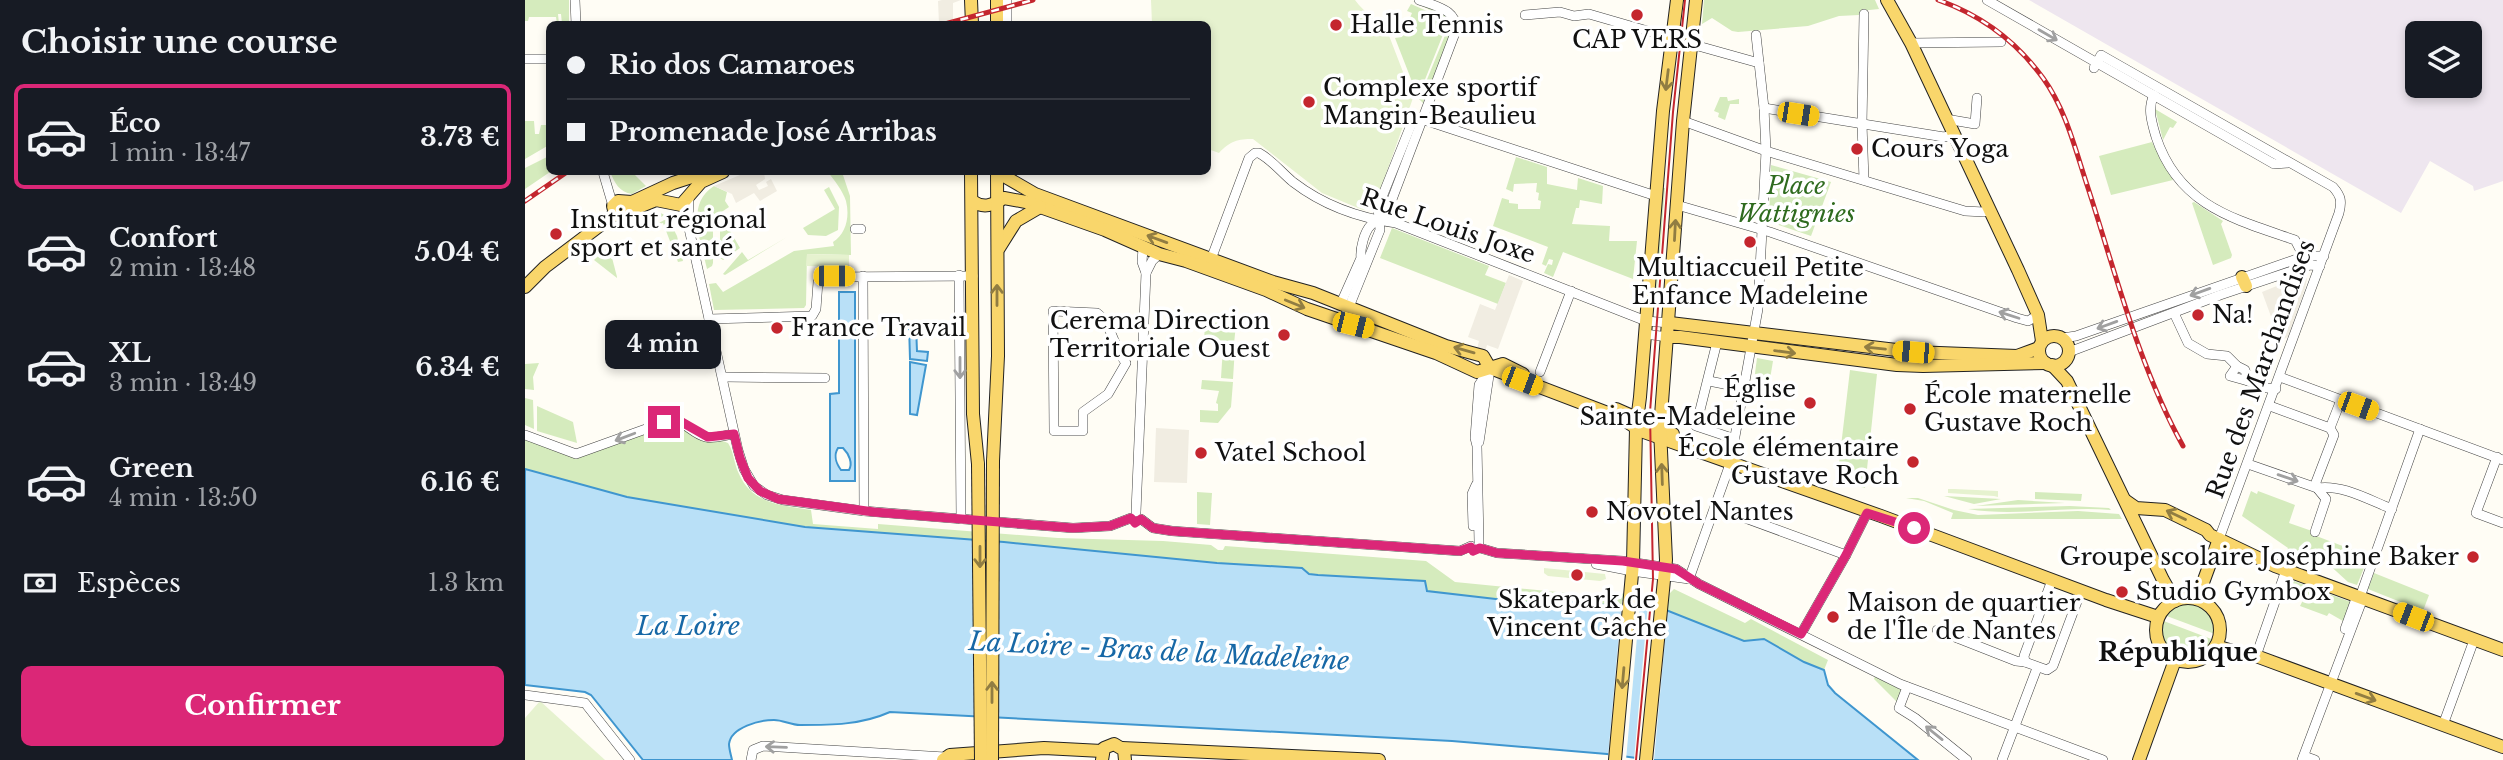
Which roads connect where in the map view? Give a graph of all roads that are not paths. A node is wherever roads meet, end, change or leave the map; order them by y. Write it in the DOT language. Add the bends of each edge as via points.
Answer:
graph roads {
  1 [pos="575,0"];
  2 [pos="971,0"];
  3 [pos="997,0"];
  4 [pos="1007,0"];
  5 [pos="1419,0"];
  6 [pos="1677,0"];
  7 [pos="1696,0"];
  8 [pos="1887,0"];
  9 [pos="1896,0"];
  10 [pos="1987,0"];
  11 [pos="1864,14"];
  12 [pos="1525,15"];
  13 [pos="576,21"];
  14 [pos="972,21"];
  15 [pos="997,21"];
  16 [pos="1007,21"];
  17 [pos="1756,35"];
  18 [pos="1672,38"];
  19 [pos="2001,42"];
  20 [pos="1912,43"];
  21 [pos="1691,44"];
  22 [pos="525,59"];
  23 [pos="546,59"];
  24 [pos="2097,62"];
  25 [pos="1759,63"];
  26 [pos="2154,95"];
  27 [pos="1977,98"];
  28 [pos="1764,108"];
  29 [pos="1946,119"];
  30 [pos="1422,120"];
  31 [pos="1683,121"];
  32 [pos="1862,124"];
  33 [pos="1953,135"];
  34 [pos="1766,151"];
  35 [pos="2290,163"];
  36 [pos="604,175"];
  37 [pos="698,175"];
  38 [pos="716,175"];
  39 [pos="971,175"];
  40 [pos="997,175"];
  41 [pos="1002,175"];
  42 [pos="1864,180"];
  43 [pos="675,183"];
  44 [pos="689,196"];
  45 [pos="1657,196"];
  46 [pos="972,201"];
  47 [pos="672,203"];
  48 [pos="997,203"];
  49 [pos="1677,205"];
  50 [pos="621,207"];
  51 [pos="1040,207"];
  52 [pos="1989,209"];
  53 [pos="1380,221"];
  54 [pos="688,224"];
  55 [pos="1762,230"];
  56 [pos="1143,248"];
  57 [pos="997,252"];
  58 [pos="1159,254"];
  59 [pos="2304,257"];
  60 [pos="2322,261"];
  61 [pos="1210,264"];
  62 [pos="1146,273"];
  63 [pos="959,275"];
  64 [pos="863,276"];
  65 [pos="973,276"];
  66 [pos="2244,281"];
  67 [pos="525,287"];
  68 [pos="1571,291"];
  69 [pos="1346,305"];
  70 [pos="2174,313"];
  71 [pos="2038,315"];
  72 [pos="709,319"];
  73 [pos="1646,321"];
  74 [pos="1343,322"];
  75 [pos="1669,323"];
  76 [pos="1645,334"];
  77 [pos="1754,334"];
  78 [pos="1668,337"];
  79 [pos="2059,337"];
  80 [pos="1717,342"];
  81 [pos="1829,343"];
  82 [pos="2041,345"];
  83 [pos="1752,347"];
  84 [pos="2068,356"];
  85 [pos="1828,357"];
  86 [pos="1142,362"];
  87 [pos="1126,363"];
  88 [pos="2049,364"];
  89 [pos="1490,368"];
  90 [pos="1540,372"];
  91 [pos="723,377"];
  92 [pos="2280,377"];
  93 [pos="825,378"];
  94 [pos="1709,381"];
  95 [pos="2067,381"];
  96 [pos="1744,388"];
  97 [pos="2276,388"];
  98 [pos="2341,400"];
  99 [pos="2270,406"];
  100 [pos="1637,423"];
  101 [pos="2330,428"];
  102 [pos="2420,429"];
  103 [pos="734,434"];
  104 [pos="1660,434"];
  105 [pos="525,435"];
  106 [pos="1735,439"];
  107 [pos="2500,459"];
  108 [pos="1731,460"];
  109 [pos="2248,464"];
  110 [pos="2317,488"];
  111 [pos="2126,500"];
  112 [pos="1715,506"];
  113 [pos="2392,509"];
  114 [pos="864,510"];
  115 [pos="1867,513"];
  116 [pos="1136,517"];
  117 [pos="961,519"];
  118 [pos="2503,523"];
  119 [pos="2315,532"];
  120 [pos="2219,539"];
  121 [pos="1476,545"];
  122 [pos="1846,555"];
  123 [pos="1632,567"];
  124 [pos="2286,570"];
  125 [pos="1664,577"];
  126 [pos="1689,579"];
  127 [pos="2052,580"];
  128 [pos="2081,591"];
  129 [pos="2360,597"];
  130 [pos="2197,599"];
  131 [pos="2175,601"];
  132 [pos="2157,622"];
  133 [pos="1937,630"];
  134 [pos="1801,634"];
  135 [pos="2474,640"];
  136 [pos="2216,646"];
  137 [pos="2503,650"];
  138 [pos="2256,656"];
  139 [pos="2175,660"];
  140 [pos="2025,662"];
  141 [pos="2037,668"];
  142 [pos="2330,684"];
  143 [pos="1907,687"];
  144 [pos="525,695"];
  145 [pos="2443,725"];
  146 [pos="2014,727"];
  147 [pos="2503,733"];
  148 [pos="2501,747"];
  149 [pos="1124,754"];
  150 [pos="860,755"];
  151 [pos="980,756"];
  152 [pos="1101,757"];
  153 [pos="2303,758"];
  154 [pos="954,759"];
  155 [pos="631,760"];
  156 [pos="751,760"];
  157 [pos="992,760"];
  158 [pos="1379,760"];
  159 [pos="1615,760"];
  160 [pos="1646,760"];
  161 [pos="1967,760"];
  162 [pos="2002,760"];
  163 [pos="2103,760"];
  164 [pos="2139,760"];
  165 [pos="2315,760"];
  1 -- 13 [label="street"];
  2 -- 14 [label="main road"];
  3 -- 15 [label="main road"];
  4 -- 16 [label="street"];
  5 -- 30 [label="street" via="1451,13 1457,27"];
  6 -- 18 [label="main road"];
  7 -- 21 [label="main road"];
  8 -- 20 [label="main road"];
  9 -- 20 [label="main road"];
  10 -- 24 [label="street, one-way"];
  11 -- 32 [label="street"];
  12 -- 18 [label="street" via="1589,14"];
  17 -- 25 [label="street"];
  18 -- 45 [label="main road, one-way"];
  19 -- 20 [label="street"];
  20 -- 29 [label="main road"];
  21 -- 25 [label="street"];
  21 -- 31 [label="main road"];
  22 -- 23 [label="street"];
  24 -- 26 [label="street"];
  24 -- 35 [label="street"];
  25 -- 28 [label="street"];
  26 -- 35 [label="street" via="2274,164"];
  26 -- 59 [label="street" via="2149,105 2155,134 2184,184 2224,215 2295,240"];
  27 -- 29 [label="street" via="1975,124"];
  28 -- 32 [label="street"];
  28 -- 34 [label="street"];
  29 -- 33 [label="main road"];
  30 -- 45 [label="street"];
  30 -- 53 [label="street" via="1411,124 1378,207"];
  31 -- 34 [label="street"];
  31 -- 49 [label="main road"];
  32 -- 33 [label="street"];
  32 -- 42 [label="street"];
  33 -- 52 [label="main road"];
  34 -- 42 [label="street"];
  34 -- 55 [label="street"];
  35 -- 60 [label="street, Rue des Marchandises" via="2340,195 2342,203"];
  36 -- 50 [label="street"];
  37 -- 43 [label="main road"];
  38 -- 44 [label="main road" via="701,182"];
  39 -- 46 [label="main road"];
  40 -- 48 [label="main road"];
  61 -- 41 [label="main road, one-way" via="1035,194"];
  42 -- 52 [label="street" via="1972,212"];
  43 -- 44 [label="main road" via="687,186"];
  43 -- 47 [label="main road" via="666,192"];
  43 -- 50 [label="main road"];
  44 -- 47 [label="main road" via="683,204"];
  44 -- 54 [label="street"];
  45 -- 73 [label="main road"];
  46 -- 48 [label="main road" via="985,206"];
  46 -- 65 [label="main road"];
  47 -- 50 [label="main road" via="656,200"];
  47 -- 54 [label="street"];
  48 -- 51 [label="main road" via="1004,198"];
  48 -- 57 [label="main road"];
  49 -- 55 [label="street"];
  75 -- 49 [label="main road, one-way"];
  50 -- 67 [label="main road"];
  51 -- 56 [label="main road"];
  51 -- 57 [label="main road" via="1012,225"];
  52 -- 71 [label="main road"];
  53 -- 61 [label="street, Rue Louis Joxe" via="1317,198 1255,153 1249,158"];
  53 -- 68 [label="street, Rue Louis Joxe" via="1396,223"];
  53 -- 69 [label="street"];
  54 -- 72 [label="street"];
  71 -- 55 [label="street, one-way" via="2028,321 2017,318"];
  55 -- 77 [label="street"];
  56 -- 58 [label="main road"];
  56 -- 62 [label="street"];
  157 -- 57 [label="main road, one-way, bridge"];
  58 -- 61 [label="main road"];
  58 -- 62 [label="street"];
  59 -- 60 [label="street"];
  59 -- 66 [label="street"];
  60 -- 66 [label="street"];
  60 -- 92 [label="street, Rue des Marchandises"];
  61 -- 69 [label="main road"];
  61 -- 74 [label="main road, one-way"];
  62 -- 86 [label="street"];
  63 -- 64 [label="street"];
  63 -- 65 [label="street"];
  63 -- 117 [label="street, one-way"];
  64 -- 72 [label="street" via="820,280 812,316"];
  64 -- 114 [label="street"];
  65 -- 151 [label="main road, one-way, bridge"];
  66 -- 70 [label="street"];
  66 -- 79 [label="street, one-way" via="2076,336"];
  68 -- 73 [label="street, Rue Louis Joxe"];
  68 -- 90 [label="street"];
  69 -- 74 [label="street"];
  89 -- 69 [label="main road, one-way" via="1483,356 1446,346"];
  70 -- 84 [label="street"];
  70 -- 97 [label="street" via="2188,343 2207,354 2227,356 2245,370 2248,381"];
  71 -- 79 [label="main road"];
  71 -- 82 [label="main road"];
  72 -- 91 [label="street"];
  73 -- 75 [label="street, Rue Louis Joxe"];
  73 -- 76 [label="main road"];
  74 -- 89 [label="main road" via="1477,372"];
  75 -- 77 [label="main road"];
  75 -- 78 [label="main road"];
  76 -- 78 [label="street"];
  76 -- 100 [label="main road"];
  77 -- 81 [label="main road"];
  77 -- 83 [label="street"];
  78 -- 80 [label="main road"];
  78 -- 104 [label="main road"];
  79 -- 82 [label="main road" via="2049,336"];
  79 -- 84 [label="main road" via="2067,342"];
  80 -- 83 [label="main road"];
  80 -- 94 [label="street"];
  82 -- 81 [label="main road, one-way" via="2017,356"];
  81 -- 85 [label="main road"];
  82 -- 88 [label="main road" via="2040,355"];
  83 -- 85 [label="main road, one-way"];
  83 -- 96 [label="street"];
  84 -- 88 [label="main road" via="2060,365"];
  84 -- 95 [label="main road"];
  85 -- 88 [label="main road" via="1923,366"];
  86 -- 87 [label="street"];
  86 -- 116 [label="street"];
  87 -- 87 [label="street" via="1103,317 1053,311 1054,430 1083,430 1083,412 1108,394"];
  88 -- 95 [label="main road"];
  89 -- 100 [label="main road"];
  89 -- 121 [label="street" via="1479,386 1472,494"];
  91 -- 93 [label="street"];
  91 -- 103 [label="street"];
  92 -- 97 [label="street, Rue des Marchandises"];
  92 -- 98 [label="street"];
  94 -- 96 [label="street"];
  94 -- 106 [label="street" via="1696,426"];
  95 -- 111 [label="main road"];
  96 -- 106 [label="street"];
  97 -- 99 [label="street, Rue des Marchandises"];
  98 -- 101 [label="street"];
  98 -- 102 [label="street"];
  99 -- 101 [label="street"];
  99 -- 109 [label="street, Rue des Marchandises"];
  100 -- 104 [label="main road"];
  100 -- 123 [label="main road"];
  101 -- 110 [label="street" via="2334,435"];
  102 -- 107 [label="street"];
  102 -- 113 [label="street"];
  103 -- 105 [label="street, one-way" via="708,437 680,421 667,421 576,454"];
  103 -- 114 [label="street" via="744,469 754,486 767,495"];
  104 -- 108 [label="main road"];
  125 -- 104 [label="main road, one-way"];
  106 -- 108 [label="street"];
  107 -- 118 [label="street" via="2476,513"];
  108 -- 112 [label="street"];
  108 -- 115 [label="main road"];
  109 -- 110 [label="street, one-way"];
  109 -- 120 [label="street, Rue des Marchandises"];
  110 -- 113 [label="street" via="2340,489"];
  110 -- 119 [label="street" via="2326,499"];
  120 -- 111 [label="main road, one-way" via="2168,511 2137,508"];
  111 -- 131 [label="main road"];
  112 -- 122 [label="street"];
  112 -- 126 [label="street"];
  113 -- 129 [label="street"];
  114 -- 117 [label="street"];
  115 -- 122 [label="street"];
  115 -- 127 [label="main road"];
  116 -- 117 [label="street" via="1089,528"];
  116 -- 121 [label="street" via="1153,528 1184,532 1460,551"];
  120 -- 124 [label="main road"];
  120 -- 130 [label="main road"];
  121 -- 123 [label="street" via="1497,553 1623,561"];
  122 -- 134 [label="street"];
  123 -- 125 [label="street"];
  123 -- 159 [label="main road, one-way"];
  124 -- 129 [label="main road"];
  124 -- 138 [label="street"];
  125 -- 126 [label="street"];
  125 -- 160 [label="main road"];
  126 -- 134 [label="street"];
  127 -- 128 [label="main road"];
  127 -- 140 [label="street"];
  128 -- 132 [label="main road"];
  128 -- 141 [label="street" via="2053,666"];
  129 -- 135 [label="main road"];
  129 -- 142 [label="street"];
  130 -- 131 [label="main road"];
  130 -- 136 [label="main road" via="2218,619"];
  131 -- 132 [label="main road" via="2164,608"];
  132 -- 139 [label="main road" via="2158,643"];
  133 -- 140 [label="street"];
  134 -- 143 [label="street"];
  135 -- 137 [label="main road"];
  135 -- 145 [label="street"];
  136 -- 138 [label="main road"];
  136 -- 139 [label="main road" via="2195,662"];
  138 -- 142 [label="main road"];
  139 -- 164 [label="main road"];
  140 -- 141 [label="street"];
  141 -- 146 [label="street"];
  142 -- 145 [label="main road, one-way"];
  142 -- 153 [label="street"];
  143 -- 146 [label="street"];
  161 -- 143 [label="street, one-way" via="1899,708"];
  144 -- 155 [label="street" via="585,703"];
  145 -- 148 [label="main road"];
  146 -- 162 [label="street"];
  146 -- 163 [label="street"];
  147 -- 148 [label="main road"];
  149 -- 152 [label="main road" via="1112,744"];
  149 -- 158 [label="main road"];
  150 -- 154 [label="street"];
  150 -- 156 [label="street, one-way" via="763,746 753,750"];
  151 -- 152 [label="main road" via="1044,748"];
  151 -- 154 [label="main road"];
  153 -- 165 [label="street"];
}
